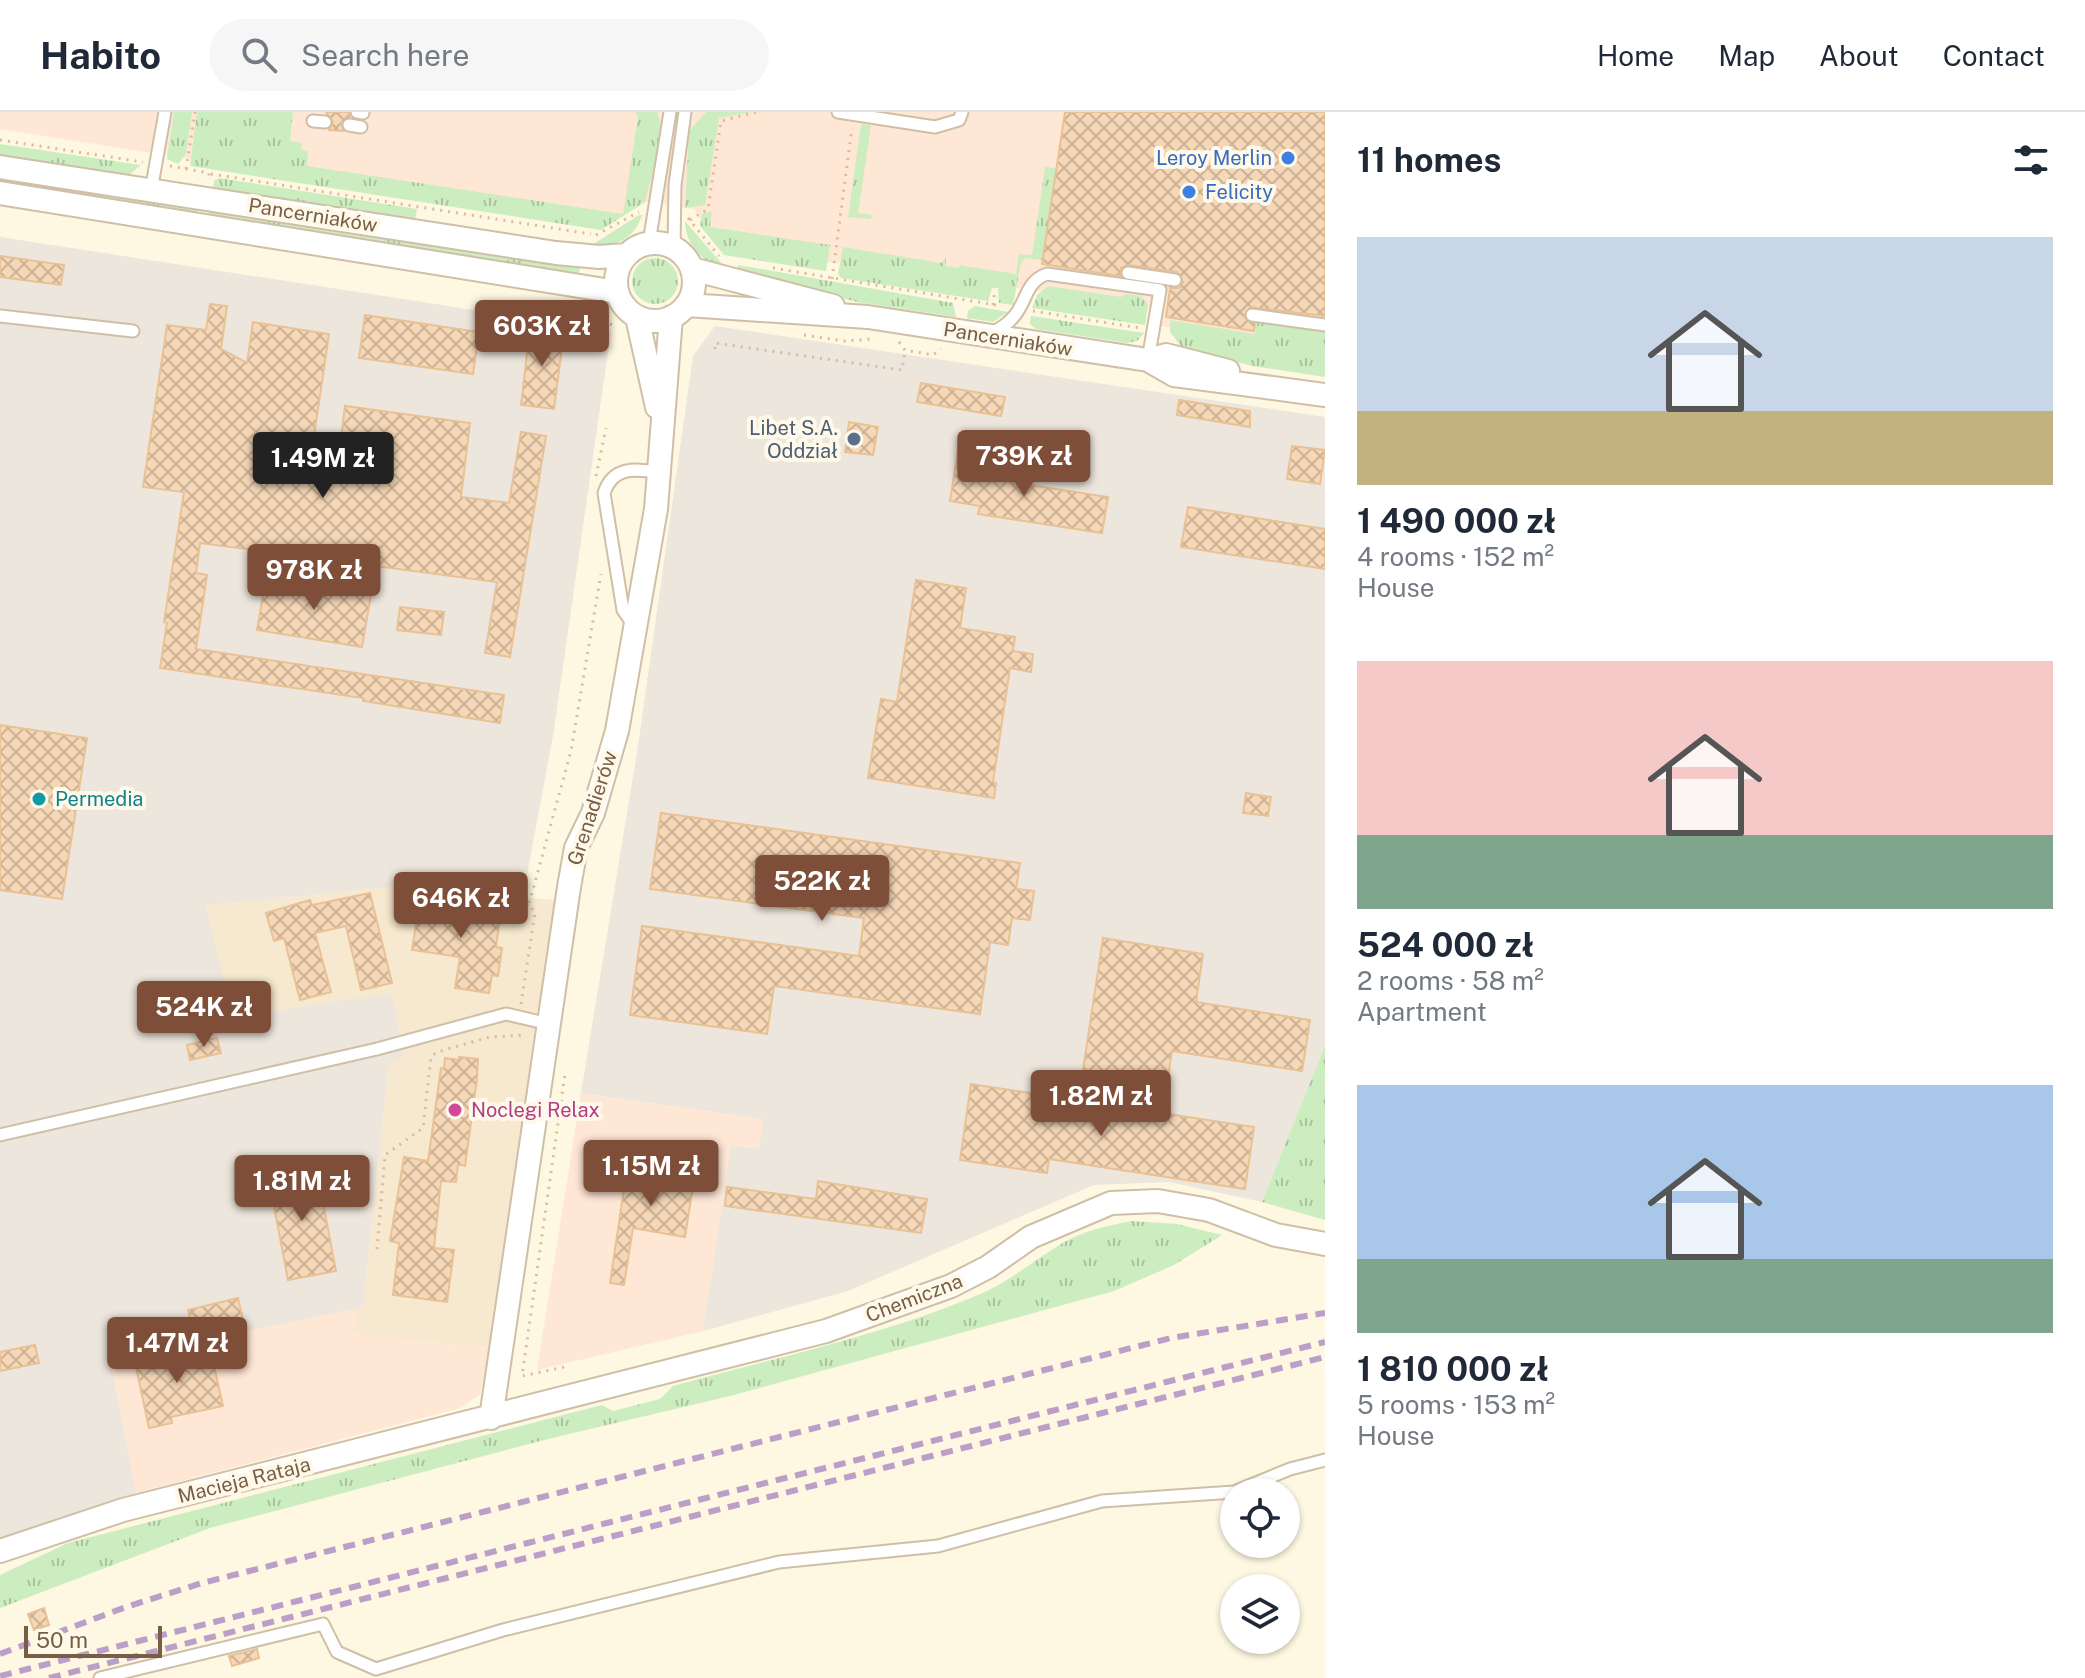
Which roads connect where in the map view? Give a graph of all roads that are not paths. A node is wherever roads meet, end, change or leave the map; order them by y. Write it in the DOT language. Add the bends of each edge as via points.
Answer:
graph roads {
  1 [pos="165,112"];
  2 [pos="357,112"];
  3 [pos="670,112"];
  4 [pos="685,112"];
  5 [pos="838,112"];
  6 [pos="962,112"];
  7 [pos="363,113"];
  8 [pos="0,167"];
  9 [pos="151,191"];
  10 [pos="0,193"];
  11 [pos="649,243"];
  12 [pos="674,247"];
  13 [pos="626,255"];
  14 [pos="692,269"];
  15 [pos="1128,273"];
  16 [pos="1175,280"];
  17 [pos="617,292"];
  18 [pos="679,311"];
  19 [pos="1252,315"];
  20 [pos="0,316"];
  21 [pos="868,317"];
  22 [pos="629,324"];
  23 [pos="1325,325"];
  24 [pos="133,331"];
  25 [pos="983,335"];
  26 [pos="1148,360"];
  27 [pos="1325,395"];
  28 [pos="661,436"];
  29 [pos="659,472"];
  30 [pos="634,626"];
  31 [pos="549,1024"];
  32 [pos="0,1135"];
  33 [pos="1325,1244"];
  34 [pos="491,1418"];
  35 [pos="1325,1460"];
  36 [pos="1268,1478"];
  37 [pos="1220,1493"];
  38 [pos="0,1551"];
  39 [pos="100,1678"];
  1 -- 9 [label="lane"];
  2 -- 7 [label="lane"];
  3 -- 11 [label="lane"];
  4 -- 12 [label="lane"];
  5 -- 6 [label="lane" via="935,127 959,120"];
  8 -- 9 [label="street, Pancerniaków"];
  9 -- 13 [label="street, Pancerniaków" via="589,245"];
  10 -- 17 [label="street, Pancerniaków"];
  11 -- 12 [label="street"];
  11 -- 13 [label="street"];
  12 -- 14 [label="street"];
  13 -- 17 [label="street" via="616,279"];
  14 -- 18 [label="street" via="694,281"];
  14 -- 21 [label="street, Pancerniaków"];
  15 -- 16 [label="lane"];
  17 -- 22 [label="street"];
  18 -- 21 [label="street, Pancerniaków"];
  18 -- 22 [label="street"];
  18 -- 28 [label="street"];
  19 -- 23 [label="lane"];
  20 -- 24 [label="lane"];
  21 -- 25 [label="street, Pancerniaków"];
  22 -- 28 [label="street"];
  25 -- 26 [label="street, Pancerniaków"];
  25 -- 26 [label="lane" via="1005,326 1022,309 1032,283 1047,274 1160,290"];
  26 -- 27 [label="street, Pancerniaków" via="1174,375"];
  28 -- 29 [label="street, Grenadierów"];
  29 -- 30 [label="street, Grenadierów"];
  29 -- 30 [label="lane" via="619,472 604,493 623,610"];
  30 -- 31 [label="street, Grenadierów" via="617,731 593,813 576,848"];
  31 -- 32 [label="lane" via="506,1014"];
  31 -- 34 [label="street, Grenadierów"];
  33 -- 34 [label="street, Chemiczna" via="1276,1235 1209,1210 1158,1201 1111,1203 1031,1237 951,1286 882,1312"];
  34 -- 38 [label="street, Macieja Rataja" via="123,1510"];
  35 -- 36 [label="lane"];
  37 -- 39 [label="lane" via="1102,1501 938,1546 779,1562 503,1630 376,1669 337,1652 323,1624"];
}
